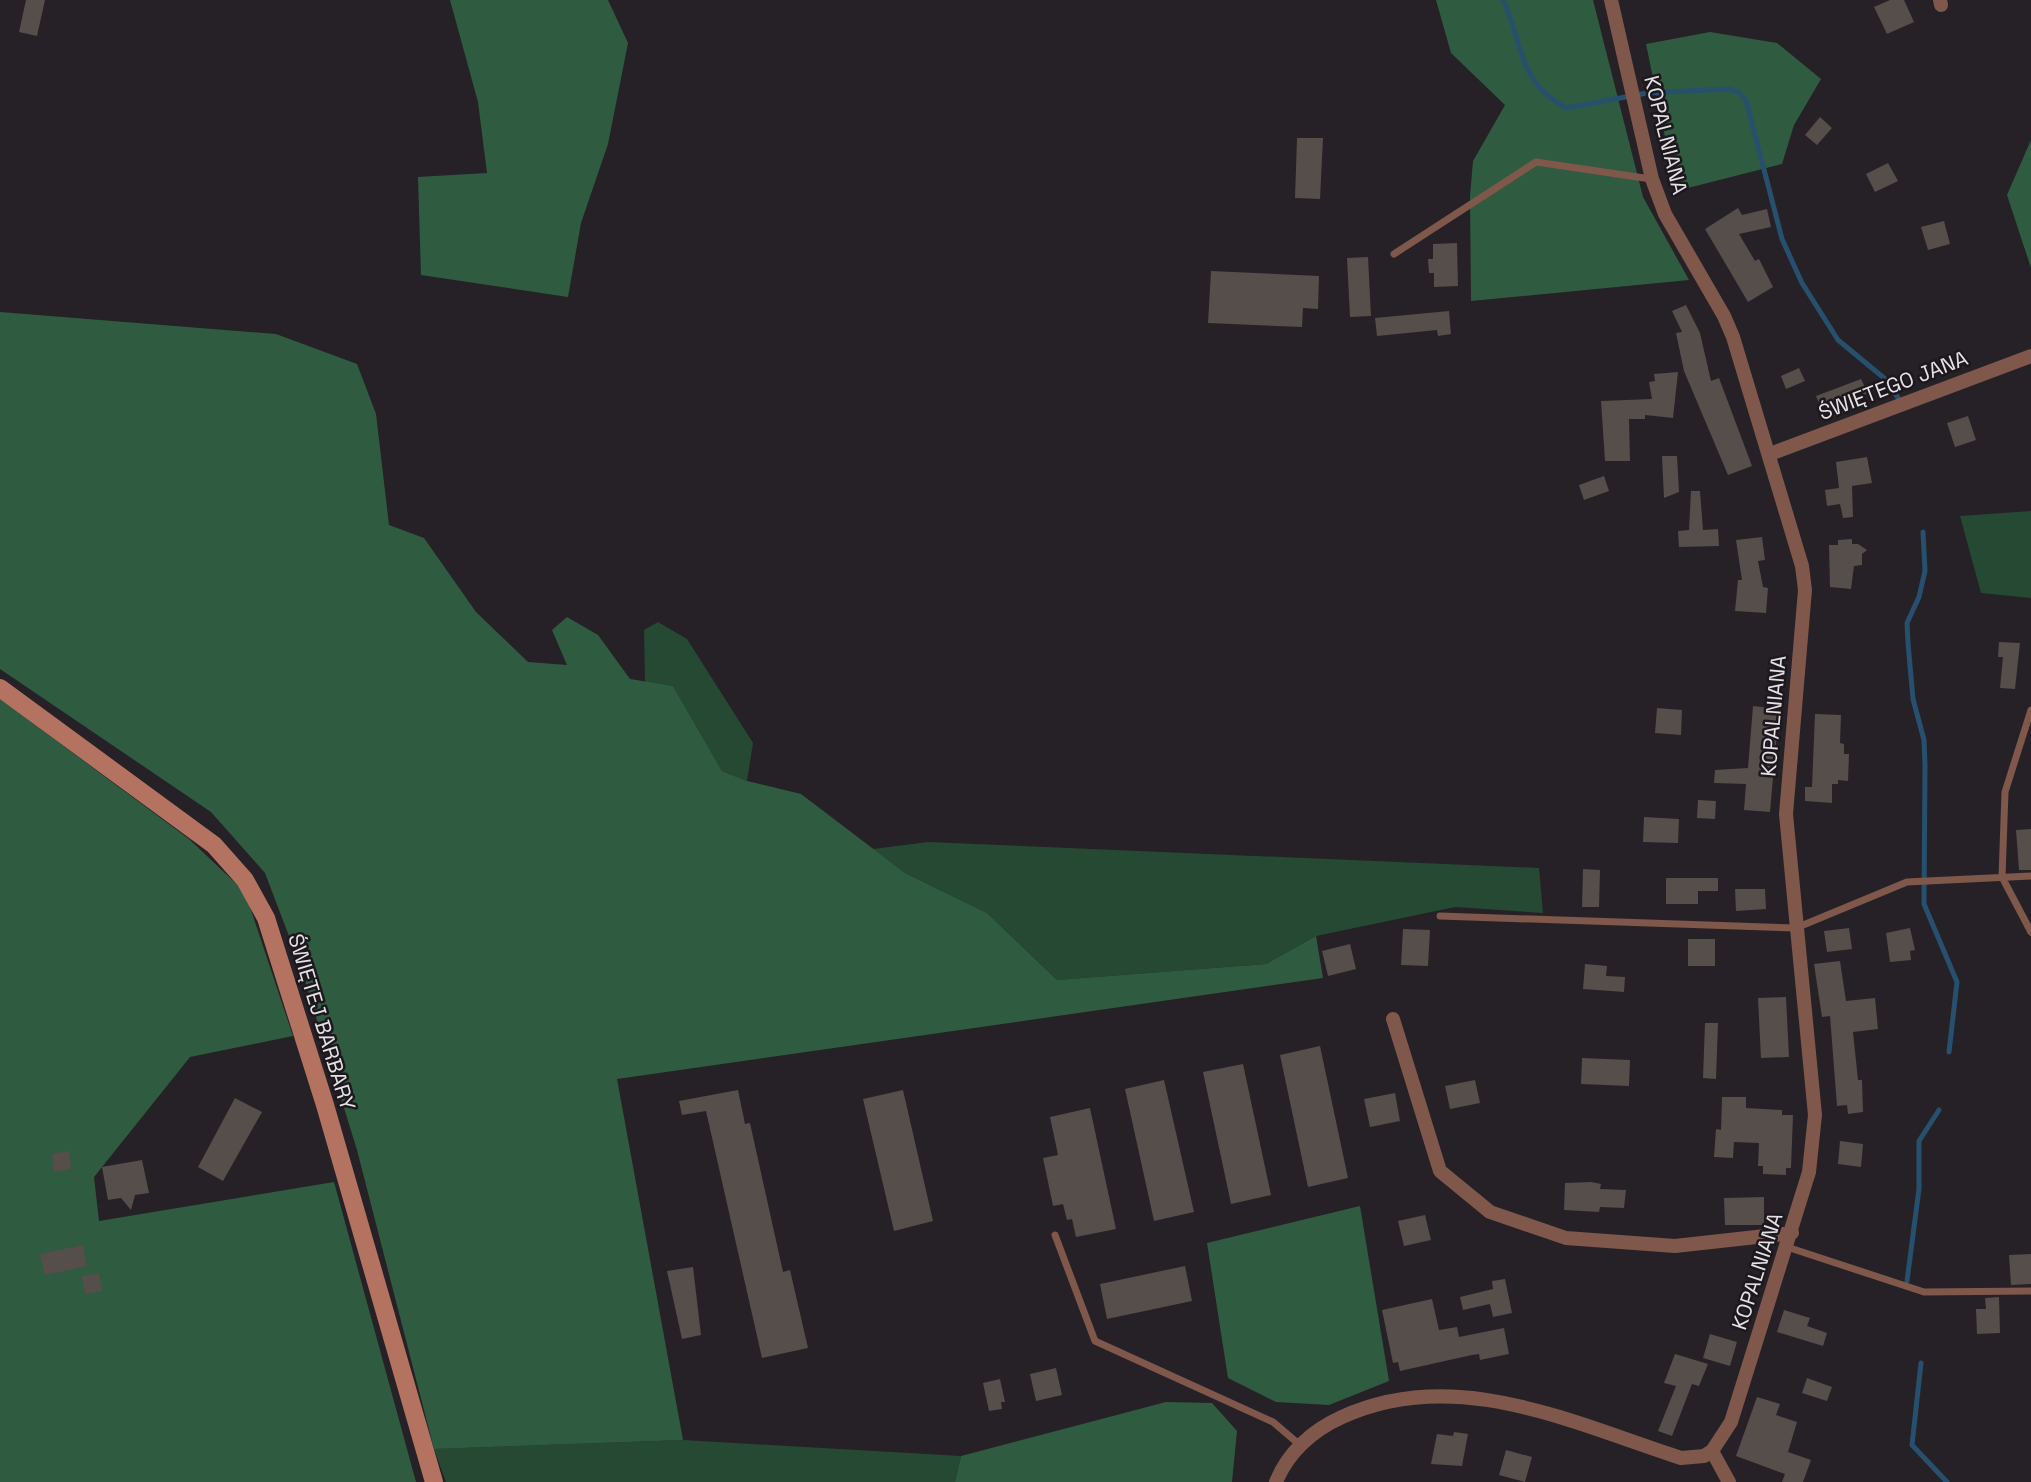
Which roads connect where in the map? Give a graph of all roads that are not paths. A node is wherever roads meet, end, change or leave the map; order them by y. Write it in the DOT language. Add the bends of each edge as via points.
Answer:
graph roads {
  1 [pos="1611,0"];
  2 [pos="1652,179"];
  3 [pos="1394,254"];
  4 [pos="2031,356"];
  5 [pos="1770,454"];
  6 [pos="0,688"];
  7 [pos="2031,710"];
  8 [pos="2031,876"];
  9 [pos="2002,877"];
  10 [pos="1440,916"];
  11 [pos="1796,928"];
  12 [pos="2031,932"];
  13 [pos="1393,1019"];
  14 [pos="1055,1235"];
  15 [pos="1790,1240"];
  16 [pos="2031,1291"];
  17 [pos="1300,1445"];
  18 [pos="1713,1451"];
  19 [pos="434,1482"];
  20 [pos="1276,1482"];
  21 [pos="1729,1482"];
  1 -- 2 [label="street, KOPALNIANA"];
  2 -- 3 [label="lane" via="1536,162"];
  2 -- 5 [label="street, KOPALNIANA" via="1665,214 1724,316"];
  4 -- 5 [label="street, ŚWIĘTEGO JANA"];
  5 -- 11 [label="street, KOPALNIANA" via="1805,590 1786,814"];
  6 -- 19 [label="street, ŚWIĘTEJ BARBARY" via="214,845 246,880 266,918 325,1105"];
  7 -- 9 [label="lane" via="2005,792"];
  8 -- 9 [label="lane"];
  9 -- 11 [label="lane" via="1907,882"];
  9 -- 12 [label="lane"];
  10 -- 11 [label="lane"];
  11 -- 15 [label="street, KOPALNIANA" via="1815,1115 1809,1172"];
  13 -- 15 [label="street" via="1440,1171 1490,1212 1566,1238 1661,1245"];
  14 -- 17 [label="lane" via="1095,1341 1273,1422"];
  15 -- 16 [label="lane" via="1924,1292"];
  15 -- 18 [label="street, KOPALNIANA" via="1731,1422"];
  17 -- 18 [label="street" via="1330,1423 1383,1402 1464,1395 1505,1401 1681,1458"];
  17 -- 20 [label="street" via="1282,1466"];
  18 -- 21 [label="street"];
}
